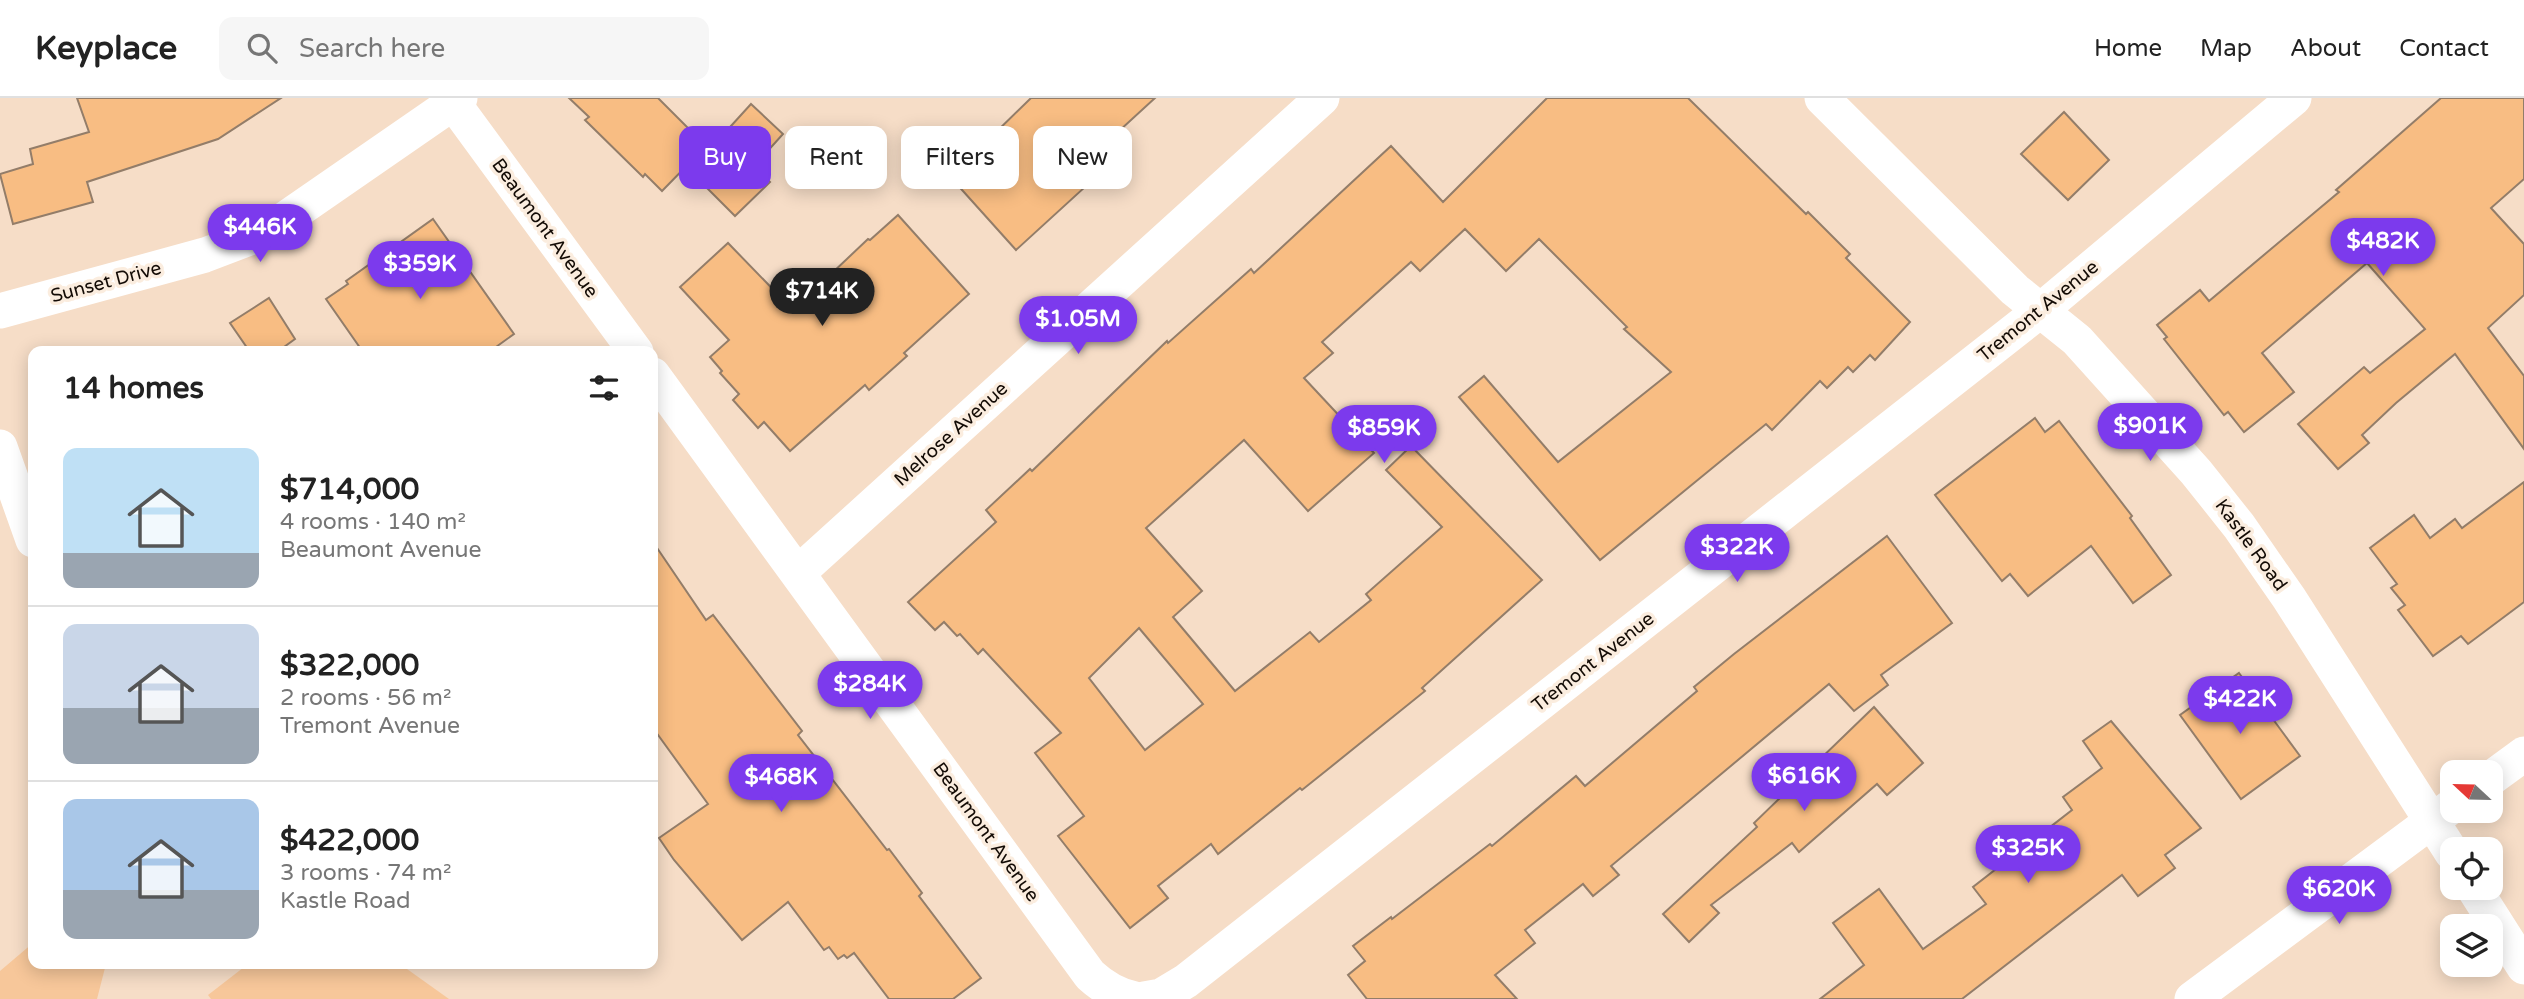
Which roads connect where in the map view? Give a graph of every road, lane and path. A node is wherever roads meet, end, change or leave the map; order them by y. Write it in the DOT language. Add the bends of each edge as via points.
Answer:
graph roads {
  1 [pos="1322,98"];
  2 [pos="1822,98"];
  3 [pos="2294,98"];
  4 [pos="457,101"];
  5 [pos="2041,310"];
  6 [pos="0,311"];
  7 [pos="632,346"];
  8 [pos="658,382"];
  9 [pos="0,447"];
  10 [pos="28,526"];
  11 [pos="798,573"];
  12 [pos="2524,754"];
  13 [pos="2503,769"];
  14 [pos="2440,811"];
  15 [pos="2440,816"];
  16 [pos="2481,900"];
  17 [pos="2524,967"];
  18 [pos="1135,999"];
  19 [pos="1144,999"];
  20 [pos="2192,999"];
  1 -- 11 [label="street, Melrose Avenue"];
  2 -- 5 [label="street, Kastle Road" via="2015,290"];
  3 -- 5 [label="street, Tremont Avenue"];
  4 -- 6 [label="street, Sunset Drive" via="285,219 247,239 205,255"];
  4 -- 7 [label="street, Beaumont Avenue"];
  5 -- 14 [label="street, Kastle Road" via="2077,340 2239,526"];
  5 -- 19 [label="street, Tremont Avenue" via="1186,981 1161,996"];
  8 -- 11 [label="street, Beaumont Avenue"];
  9 -- 10 [label="street"];
  11 -- 18 [label="street, Beaumont Avenue" via="1090,975"];
  12 -- 13 [label="street"];
  15 -- 20 [label="street"];
  16 -- 17 [label="street"];
}
